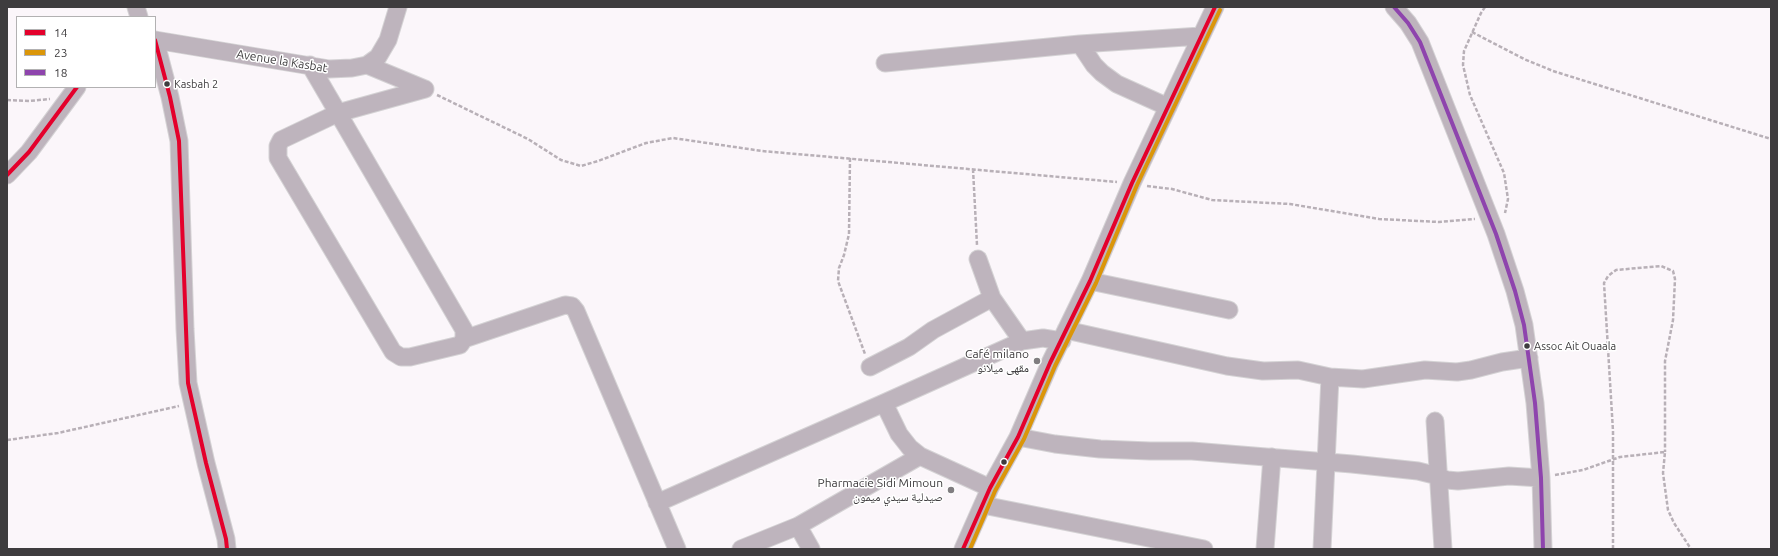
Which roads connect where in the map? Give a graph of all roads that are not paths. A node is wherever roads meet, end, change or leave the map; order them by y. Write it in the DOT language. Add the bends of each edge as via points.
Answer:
graph roads {
  1 [pos="398,7"];
  2 [pos="1215,7"];
  3 [pos="1394,7"];
  4 [pos="1201,36"];
  5 [pos="156,40"];
  6 [pos="156,44"];
  7 [pos="1080,44"];
  8 [pos="885,63"];
  9 [pos="310,65"];
  10 [pos="367,65"];
  11 [pos="74,92"];
  12 [pos="1168,107"];
  13 [pos="338,113"];
  14 [pos="7,175"];
  15 [pos="978,259"];
  16 [pos="1090,281"];
  17 [pos="992,298"];
  18 [pos="1229,310"];
  19 [pos="1064,336"];
  20 [pos="464,339"];
  21 [pos="1022,341"];
  22 [pos="1529,358"];
  23 [pos="870,368"];
  24 [pos="1330,377"];
  25 [pos="884,403"];
  26 [pos="1435,421"];
  27 [pos="1018,437"];
  28 [pos="920,456"];
  29 [pos="1272,457"];
  30 [pos="1326,462"];
  31 [pos="1439,476"];
  32 [pos="1541,478"];
  33 [pos="990,488"];
  34 [pos="657,502"];
  35 [pos="983,505"];
  36 [pos="798,526"];
  37 [pos="226,549"];
  38 [pos="677,549"];
  39 [pos="741,549"];
  40 [pos="811,549"];
  41 [pos="963,549"];
  42 [pos="1204,549"];
  43 [pos="1265,549"];
  44 [pos="1322,549"];
  45 [pos="1443,549"];
  46 [pos="1532,549"];
  47 [pos="1543,549"];
  1 -- 10 [label="street" via="388,40 378,57"];
  2 -- 4 [label="street"];
  3 -- 22 [label="street" via="1420,42 1490,218 1515,291"];
  4 -- 7 [label="street"];
  4 -- 12 [label="street"];
  5 -- 9 [label="street, Avenue la Kasbat"];
  6 -- 37 [label="street" via="179,141 188,383 226,539"];
  7 -- 8 [label="street"];
  7 -- 12 [label="street" via="1094,65 1107,77"];
  9 -- 10 [label="street, Avenue la Kasbat" via="329,69"];
  9 -- 13 [label="street"];
  10 -- 13 [label="street" via="425,89"];
  11 -- 14 [label="street" via="29,152"];
  12 -- 16 [label="street"];
  13 -- 20 [label="street" via="464,330"];
  13 -- 20 [label="street" via="281,140 278,158 392,352 402,357 410,357 460,345"];
  15 -- 17 [label="street"];
  16 -- 18 [label="street"];
  16 -- 19 [label="street"];
  17 -- 21 [label="street"];
  17 -- 23 [label="street"];
  19 -- 21 [label="street"];
  19 -- 24 [label="street" via="1227,366 1263,371 1298,370"];
  19 -- 27 [label="street"];
  20 -- 34 [label="street" via="565,305 572,306"];
  21 -- 25 [label="street"];
  22 -- 24 [label="street" via="1457,372 1425,370 1363,379"];
  22 -- 32 [label="street"];
  24 -- 30 [label="street"];
  25 -- 28 [label="street" via="899,434"];
  25 -- 34 [label="street"];
  26 -- 31 [label="street"];
  27 -- 29 [label="street" via="1100,449 1192,451"];
  27 -- 33 [label="street"];
  28 -- 33 [label="street"];
  28 -- 36 [label="street"];
  29 -- 30 [label="street"];
  29 -- 43 [label="street"];
  30 -- 31 [label="street" via="1418,471"];
  30 -- 44 [label="street"];
  31 -- 32 [label="street" via="1458,481 1509,476"];
  31 -- 45 [label="street"];
  32 -- 47 [label="street"];
  33 -- 35 [label="street"];
  34 -- 38 [label="street"];
  35 -- 41 [label="street"];
  35 -- 42 [label="street"];
  36 -- 39 [label="street"];
  36 -- 40 [label="street"];
  46 -- 47 [label="street"];
}
